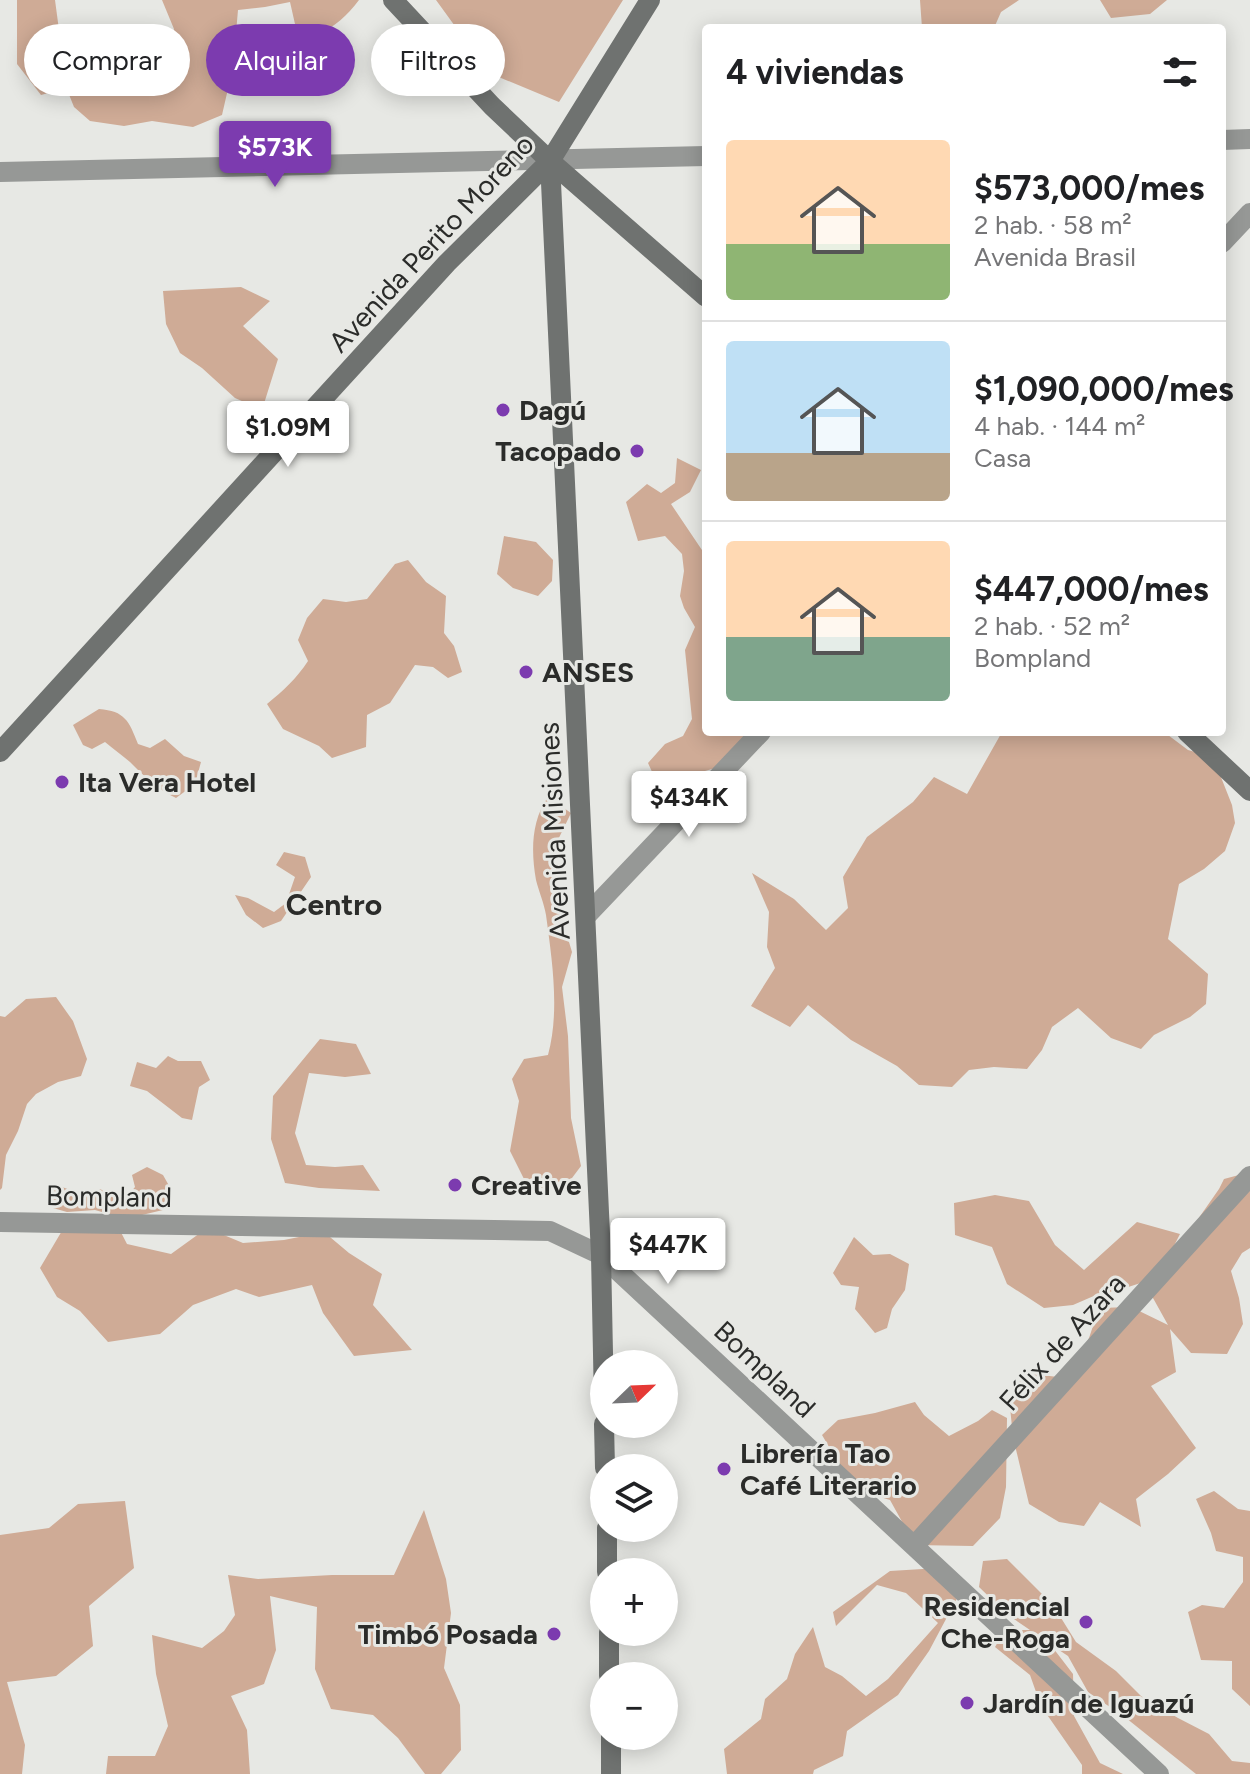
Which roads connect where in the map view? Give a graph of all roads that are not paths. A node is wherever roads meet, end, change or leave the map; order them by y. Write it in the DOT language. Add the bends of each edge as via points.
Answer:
graph roads {
  1 [pos="393,0"];
  2 [pos="650,0"];
  3 [pos="1250,139"];
  4 [pos="1226,140"];
  5 [pos="702,156"];
  6 [pos="550,161"];
  7 [pos="0,172"];
  8 [pos="1250,213"];
  9 [pos="1226,239"];
  10 [pos="702,294"];
  11 [pos="757,736"];
  12 [pos="1191,736"];
  13 [pos="0,752"];
  14 [pos="1250,791"];
  15 [pos="586,916"];
  16 [pos="1250,1176"];
  17 [pos="0,1222"];
  18 [pos="601,1255"];
  19 [pos="603,1350"];
  20 [pos="915,1545"];
  21 [pos="611,1750"];
  22 [pos="611,1774"];
  23 [pos="1159,1774"];
  1 -- 6 [label="main road"];
  2 -- 6 [label="main road, Avenida Perito Moreno"];
  3 -- 4 [label="street"];
  5 -- 6 [label="street"];
  6 -- 7 [label="street"];
  6 -- 10 [label="main road"];
  6 -- 13 [label="main road, Avenida Perito Moreno" via="436,275"];
  6 -- 15 [label="main road, Avenida Misiones"];
  8 -- 9 [label="street"];
  11 -- 15 [label="street"];
  12 -- 14 [label="main road"];
  15 -- 18 [label="main road, Avenida Misiones"];
  16 -- 20 [label="street, Félix de Azara"];
  17 -- 18 [label="street, Bompland" via="550,1231"];
  18 -- 19 [label="main road, Avenida Misiones"];
  18 -- 20 [label="street, Bompland"];
  20 -- 23 [label="street, Bompland"];
  21 -- 22 [label="main road"];
}
